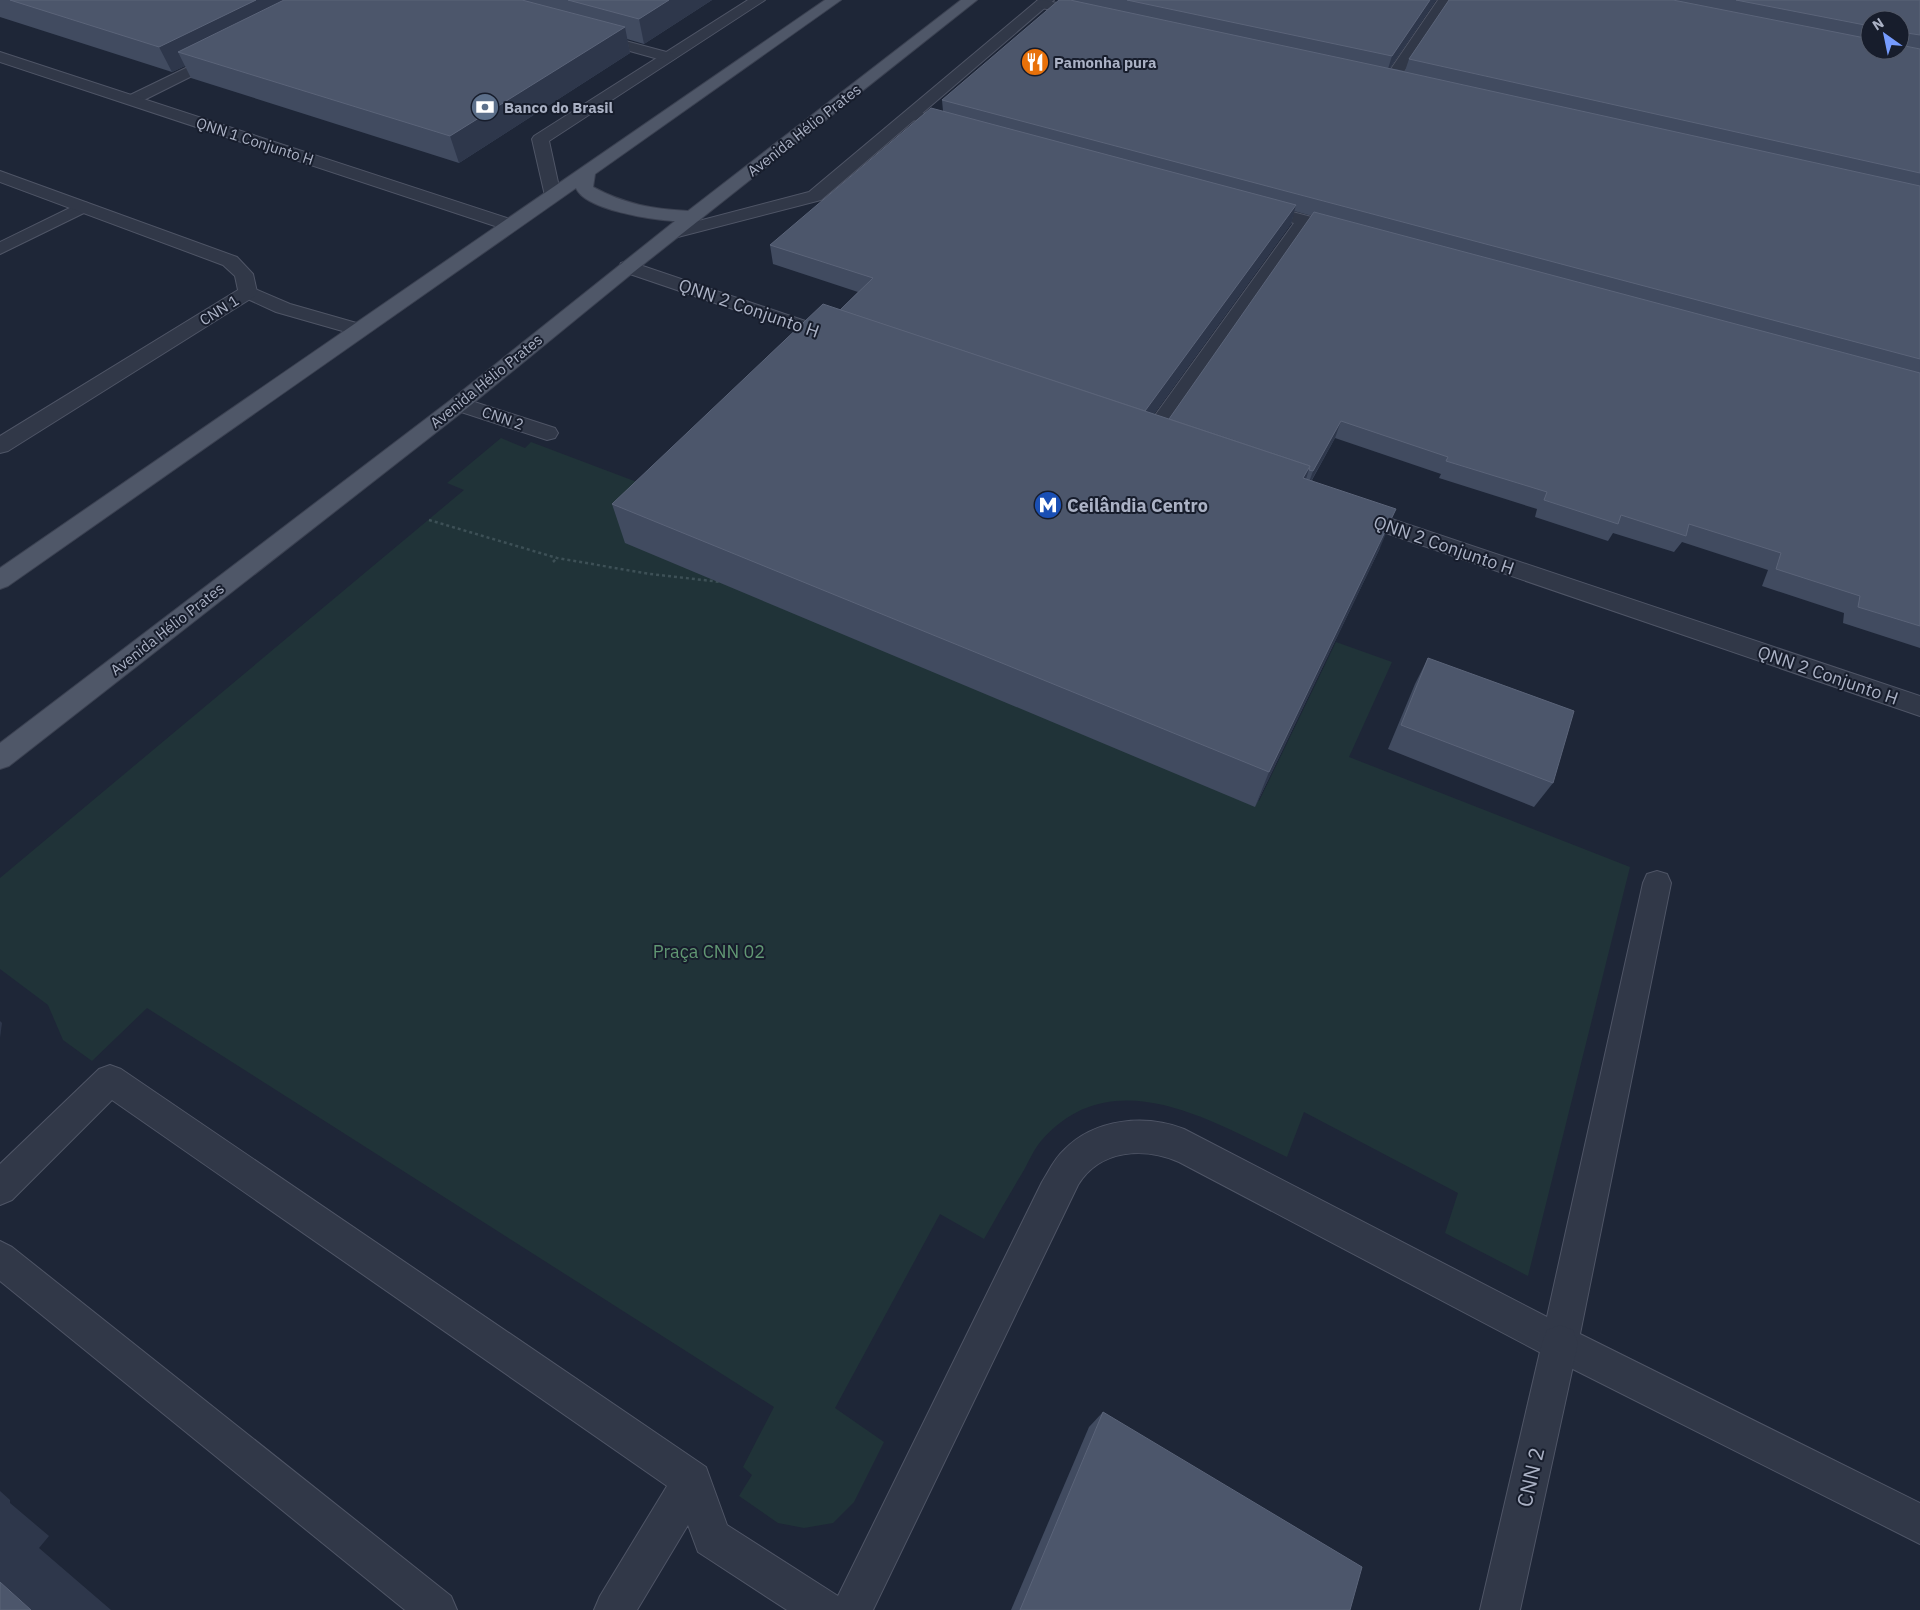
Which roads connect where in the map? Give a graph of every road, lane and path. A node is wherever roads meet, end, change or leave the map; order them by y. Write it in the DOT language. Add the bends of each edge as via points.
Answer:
graph roads {
  1 [pos="758,0"];
  2 [pos="834,0"];
  3 [pos="970,0"];
  4 [pos="1445,0"];
  5 [pos="1044,2"];
  6 [pos="1100,17"];
  7 [pos="574,31"];
  8 [pos="231,51"];
  9 [pos="0,57"];
  10 [pos="670,57"];
  11 [pos="1372,75"];
  12 [pos="1392,79"];
  13 [pos="1411,83"];
  14 [pos="132,100"];
  15 [pos="912,115"];
  16 [pos="969,131"];
  17 [pos="587,172"];
  18 [pos="0,176"];
  19 [pos="552,196"];
  20 [pos="1238,202"];
  21 [pos="82,207"];
  22 [pos="693,217"];
  23 [pos="1305,220"];
  24 [pos="510,225"];
  25 [pos="674,233"];
  26 [pos="1362,236"];
  27 [pos="8,237"];
  28 [pos="0,249"];
  29 [pos="628,267"];
  30 [pos="248,292"];
  31 [pos="360,330"];
  32 [pos="857,345"];
  33 [pos="459,404"];
  34 [pos="547,434"];
  35 [pos="1146,444"];
  36 [pos="0,446"];
  37 [pos="1335,508"];
  38 [pos="429,520"];
  39 [pos="557,558"];
  40 [pos="553,562"];
  41 [pos="0,580"];
  42 [pos="722,582"];
  43 [pos="1920,706"];
  44 [pos="0,758"];
  45 [pos="1657,883"];
  46 [pos="0,1188"];
  47 [pos="0,1260"];
  48 [pos="1560,1343"];
  49 [pos="692,1481"];
  50 [pos="1920,1524"];
  51 [pos="438,1610"];
  52 [pos="614,1610"];
  53 [pos="823,1610"];
  54 [pos="852,1610"];
  55 [pos="1500,1610"];
  1 -- 10 [label="street"];
  2 -- 17 [label="main road"];
  3 -- 22 [label="main road, Avenida Hélio Prates"];
  4 -- 12 [label="street"];
  5 -- 6 [label="street"];
  5 -- 15 [label="street"];
  7 -- 10 [label="street"];
  8 -- 14 [label="street"];
  9 -- 14 [label="street, QNN 1 Conjunto H"];
  10 -- 19 [label="street" via="540,140"];
  11 -- 12 [label="street"];
  12 -- 13 [label="street"];
  14 -- 24 [label="street, QNN 1 Conjunto H"];
  15 -- 16 [label="street"];
  15 -- 25 [label="street" via="816,196"];
  17 -- 19 [label="main road"];
  17 -- 22 [label="main road" via="584,188 606,202 627,210"];
  18 -- 21 [label="street, CNN 1"];
  19 -- 24 [label="main road"];
  20 -- 23 [label="street"];
  21 -- 27 [label="street"];
  21 -- 30 [label="street, CNN 1" via="230,262 244,274"];
  22 -- 25 [label="main road, Avenida Hélio Prates"];
  23 -- 26 [label="street"];
  23 -- 35 [label="street"];
  24 -- 31 [label="main road"];
  25 -- 29 [label="main road, Avenida Hélio Prates"];
  27 -- 28 [label="street"];
  29 -- 32 [label="street, QNN 2 Conjunto H"];
  29 -- 33 [label="main road, Avenida Hélio Prates"];
  30 -- 31 [label="street" via="284,308"];
  30 -- 36 [label="street, CNN 1"];
  31 -- 41 [label="main road"];
  33 -- 34 [label="street, CNN 2"];
  33 -- 44 [label="main road, Avenida Hélio Prates"];
  37 -- 43 [label="street, QNN 2 Conjunto H"];
  38 -- 39 [label="path"];
  39 -- 40 [label="path"];
  39 -- 42 [label="path"];
  45 -- 48 [label="street, CNN 2"];
  46 -- 49 [label="street" via="110,1080"];
  47 -- 51 [label="street"];
  48 -- 50 [label="street"];
  48 -- 54 [label="street" via="1191,1150 1167,1139 1141,1136 1115,1139 1090,1150 1069,1169 1054,1194"];
  48 -- 55 [label="street, CNN 2"];
  49 -- 52 [label="street"];
  49 -- 53 [label="street" via="712,1538"];
}
